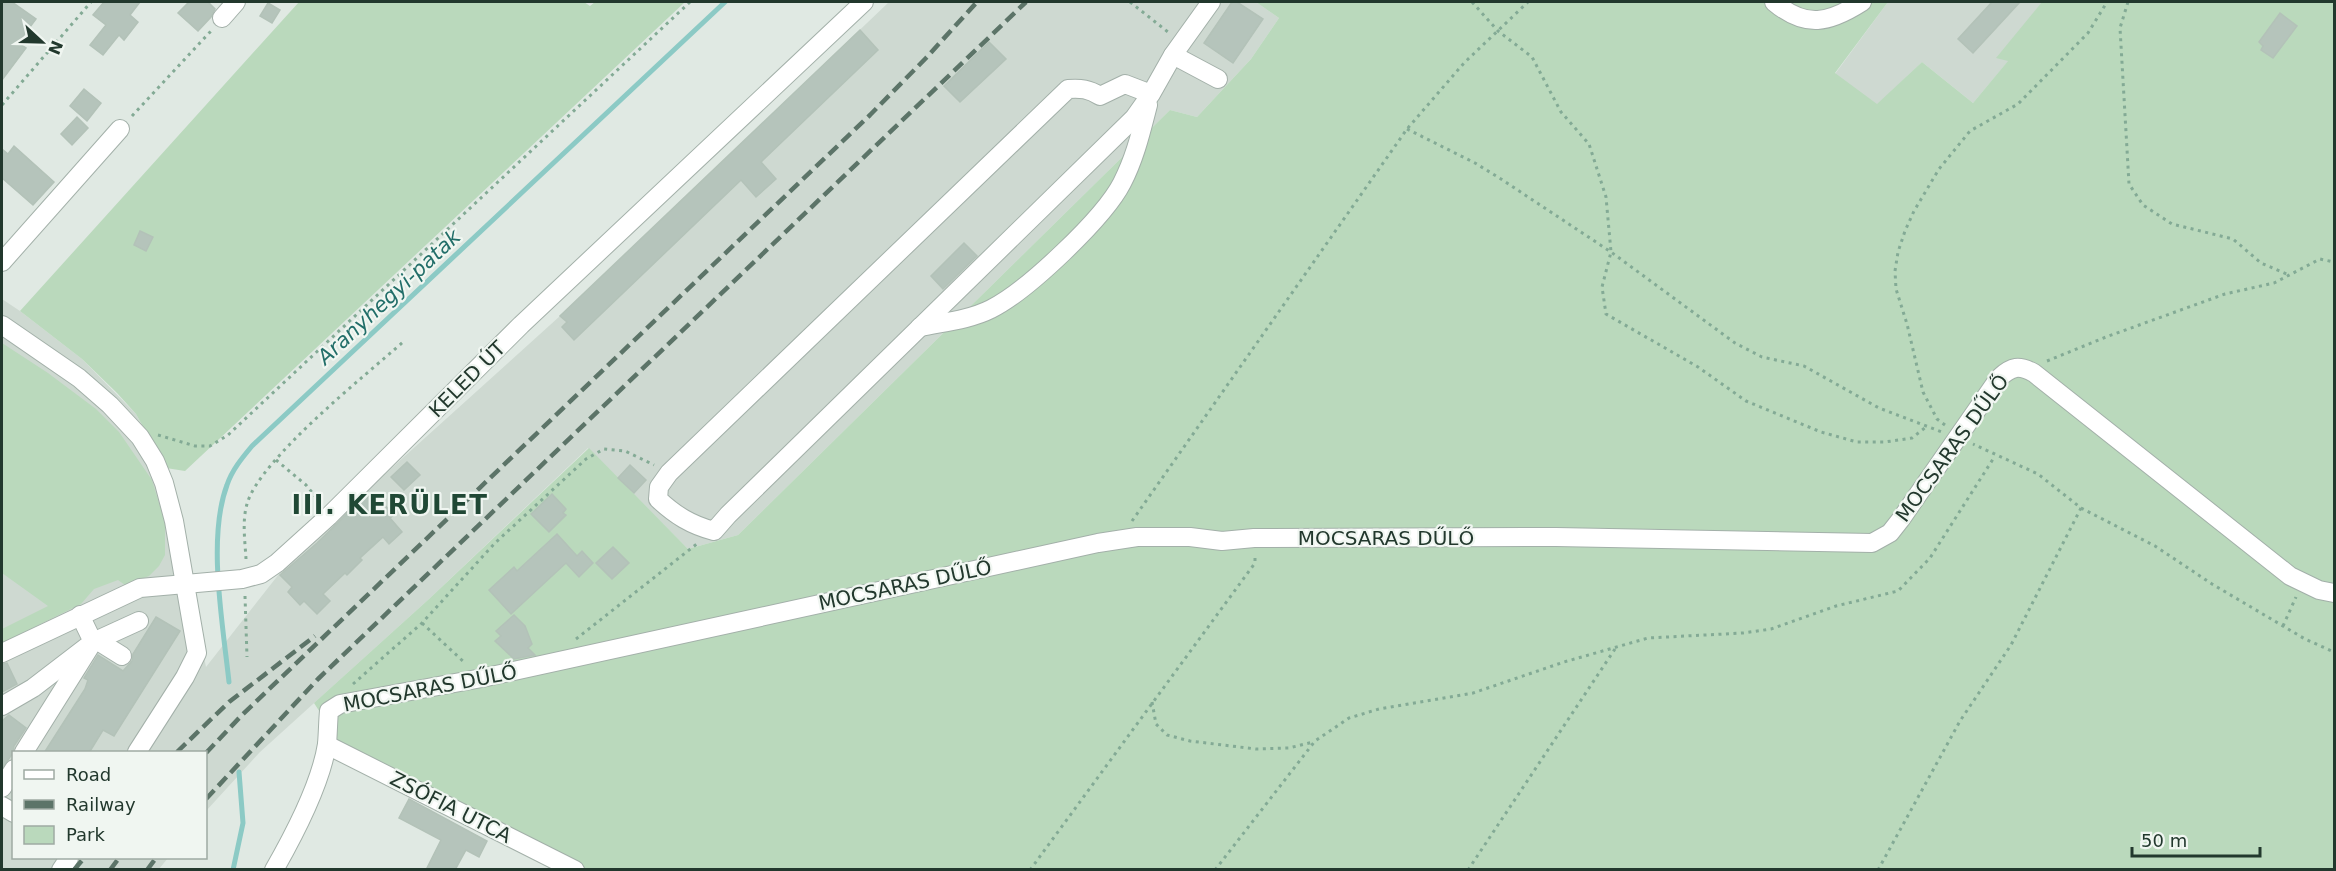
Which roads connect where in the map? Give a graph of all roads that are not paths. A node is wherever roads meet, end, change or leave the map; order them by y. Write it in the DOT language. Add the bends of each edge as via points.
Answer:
graph roads {
  1 [pos="236,2"];
  2 [pos="864,2"];
  3 [pos="1211,2"];
  4 [pos="1774,2"];
  5 [pos="1862,2"];
  6 [pos="222,18"];
  7 [pos="1178,48"];
  8 [pos="1218,79"];
  9 [pos="1151,94"];
  10 [pos="120,129"];
  11 [pos="2,262"];
  12 [pos="2,325"];
  13 [pos="920,327"];
  14 [pos="185,585"];
  15 [pos="2334,593"];
  16 [pos="80,615"];
  17 [pos="140,621"];
  18 [pos="96,642"];
  19 [pos="2,653"];
  20 [pos="122,656"];
  21 [pos="2,706"];
  22 [pos="327,745"];
  23 [pos="25,751"];
  24 [pos="138,751"];
  25 [pos="12,772"];
  26 [pos="2,788"];
  27 [pos="274,870"];
  28 [pos="575,870"];
  1 -- 6 [label="street"];
  2 -- 14 [label="street, KELED ÚT" via="521,325 277,563 244,579"];
  3 -- 7 [label="street"];
  4 -- 5 [label="street" via="1794,16 1818,21"];
  7 -- 8 [label="street"];
  7 -- 9 [label="street"];
  9 -- 13 [label="street" via="1130,123"];
  9 -- 13 [label="street" via="1139,143 1121,186 1072,241 1032,281 1000,304 972,317"];
  9 -- 13 [label="street" via="1125,84 1100,96 1086,89 1068,89 669,473 659,487 658,499 686,521 714,531"];
  10 -- 11 [label="street"];
  12 -- 14 [label="street" via="79,378 134,430 164,483"];
  14 -- 16 [label="street, KELED ÚT" via="140,588"];
  14 -- 24 [label="street" via="196,657"];
  15 -- 22 [label="street, MOCSARAS DŰLŐ" via="2301,582 2269,561 2022,367 2009,369 2000,378 1890,533 1872,543 1556,537 1222,541 1137,537 333,707 329,711"];
  16 -- 18 [label="street"];
  16 -- 19 [label="street, KELED ÚT"];
  17 -- 18 [label="street"];
  18 -- 20 [label="street"];
  18 -- 21 [label="street"];
  18 -- 23 [label="street"];
  22 -- 27 [label="street" via="305,808"];
  22 -- 28 [label="street, ZSÓFIA UTCA"];
  25 -- 26 [label="street"];
}
